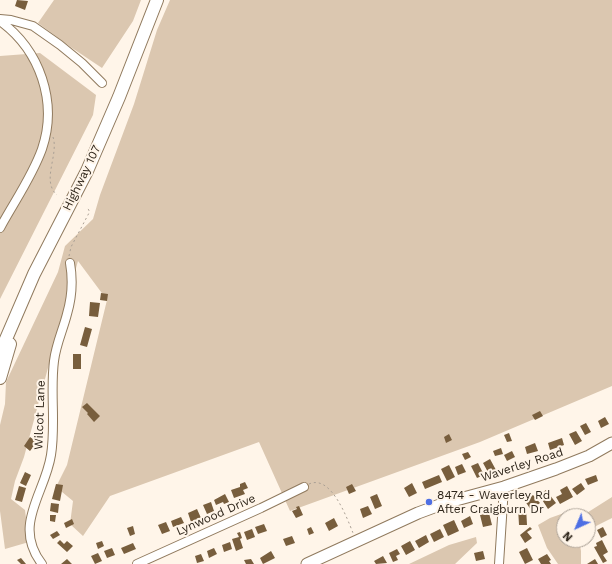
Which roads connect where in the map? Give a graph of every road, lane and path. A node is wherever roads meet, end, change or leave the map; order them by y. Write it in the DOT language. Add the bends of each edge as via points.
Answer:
graph roads {
  1 [pos="157,0"];
  2 [pos="0,20"];
  3 [pos="102,83"];
  4 [pos="52,136"];
  5 [pos="57,195"];
  6 [pos="86,208"];
  7 [pos="0,228"];
  8 [pos="70,263"];
  9 [pos="34,274"];
  10 [pos="0,338"];
  11 [pos="0,353"];
  12 [pos="0,378"];
  13 [pos="612,443"];
  14 [pos="304,487"];
  15 [pos="504,487"];
  16 [pos="356,542"];
  17 [pos="42,564"];
  18 [pos="137,564"];
  19 [pos="307,564"];
  20 [pos="500,564"];
  1 -- 9 [label="highway, Highway 107" via="119,97 86,171"];
  2 -- 3 [label="street" via="33,26 82,63"];
  2 -- 7 [label="street" via="17,36 35,61 44,84 48,110 42,149"];
  4 -- 5 [label="path" via="55,143 50,186"];
  6 -- 8 [label="path" via="89,213 69,253"];
  8 -- 17 [label="street, Wilcot Lane" via="72,292 57,345 54,366 54,429 51,455 30,521 32,548"];
  9 -- 10 [label="highway"];
  9 -- 11 [label="highway, Highway 107"];
  9 -- 12 [label="highway"];
  13 -- 15 [label="main road, Waverley Road" via="589,456"];
  14 -- 16 [label="path" via="319,483 333,492"];
  14 -- 18 [label="street, Lynwood Drive"];
  15 -- 16 [label="main road, Waverley Road" via="445,503"];
  15 -- 20 [label="street"];
  16 -- 19 [label="main road, Waverley Road"];
}
